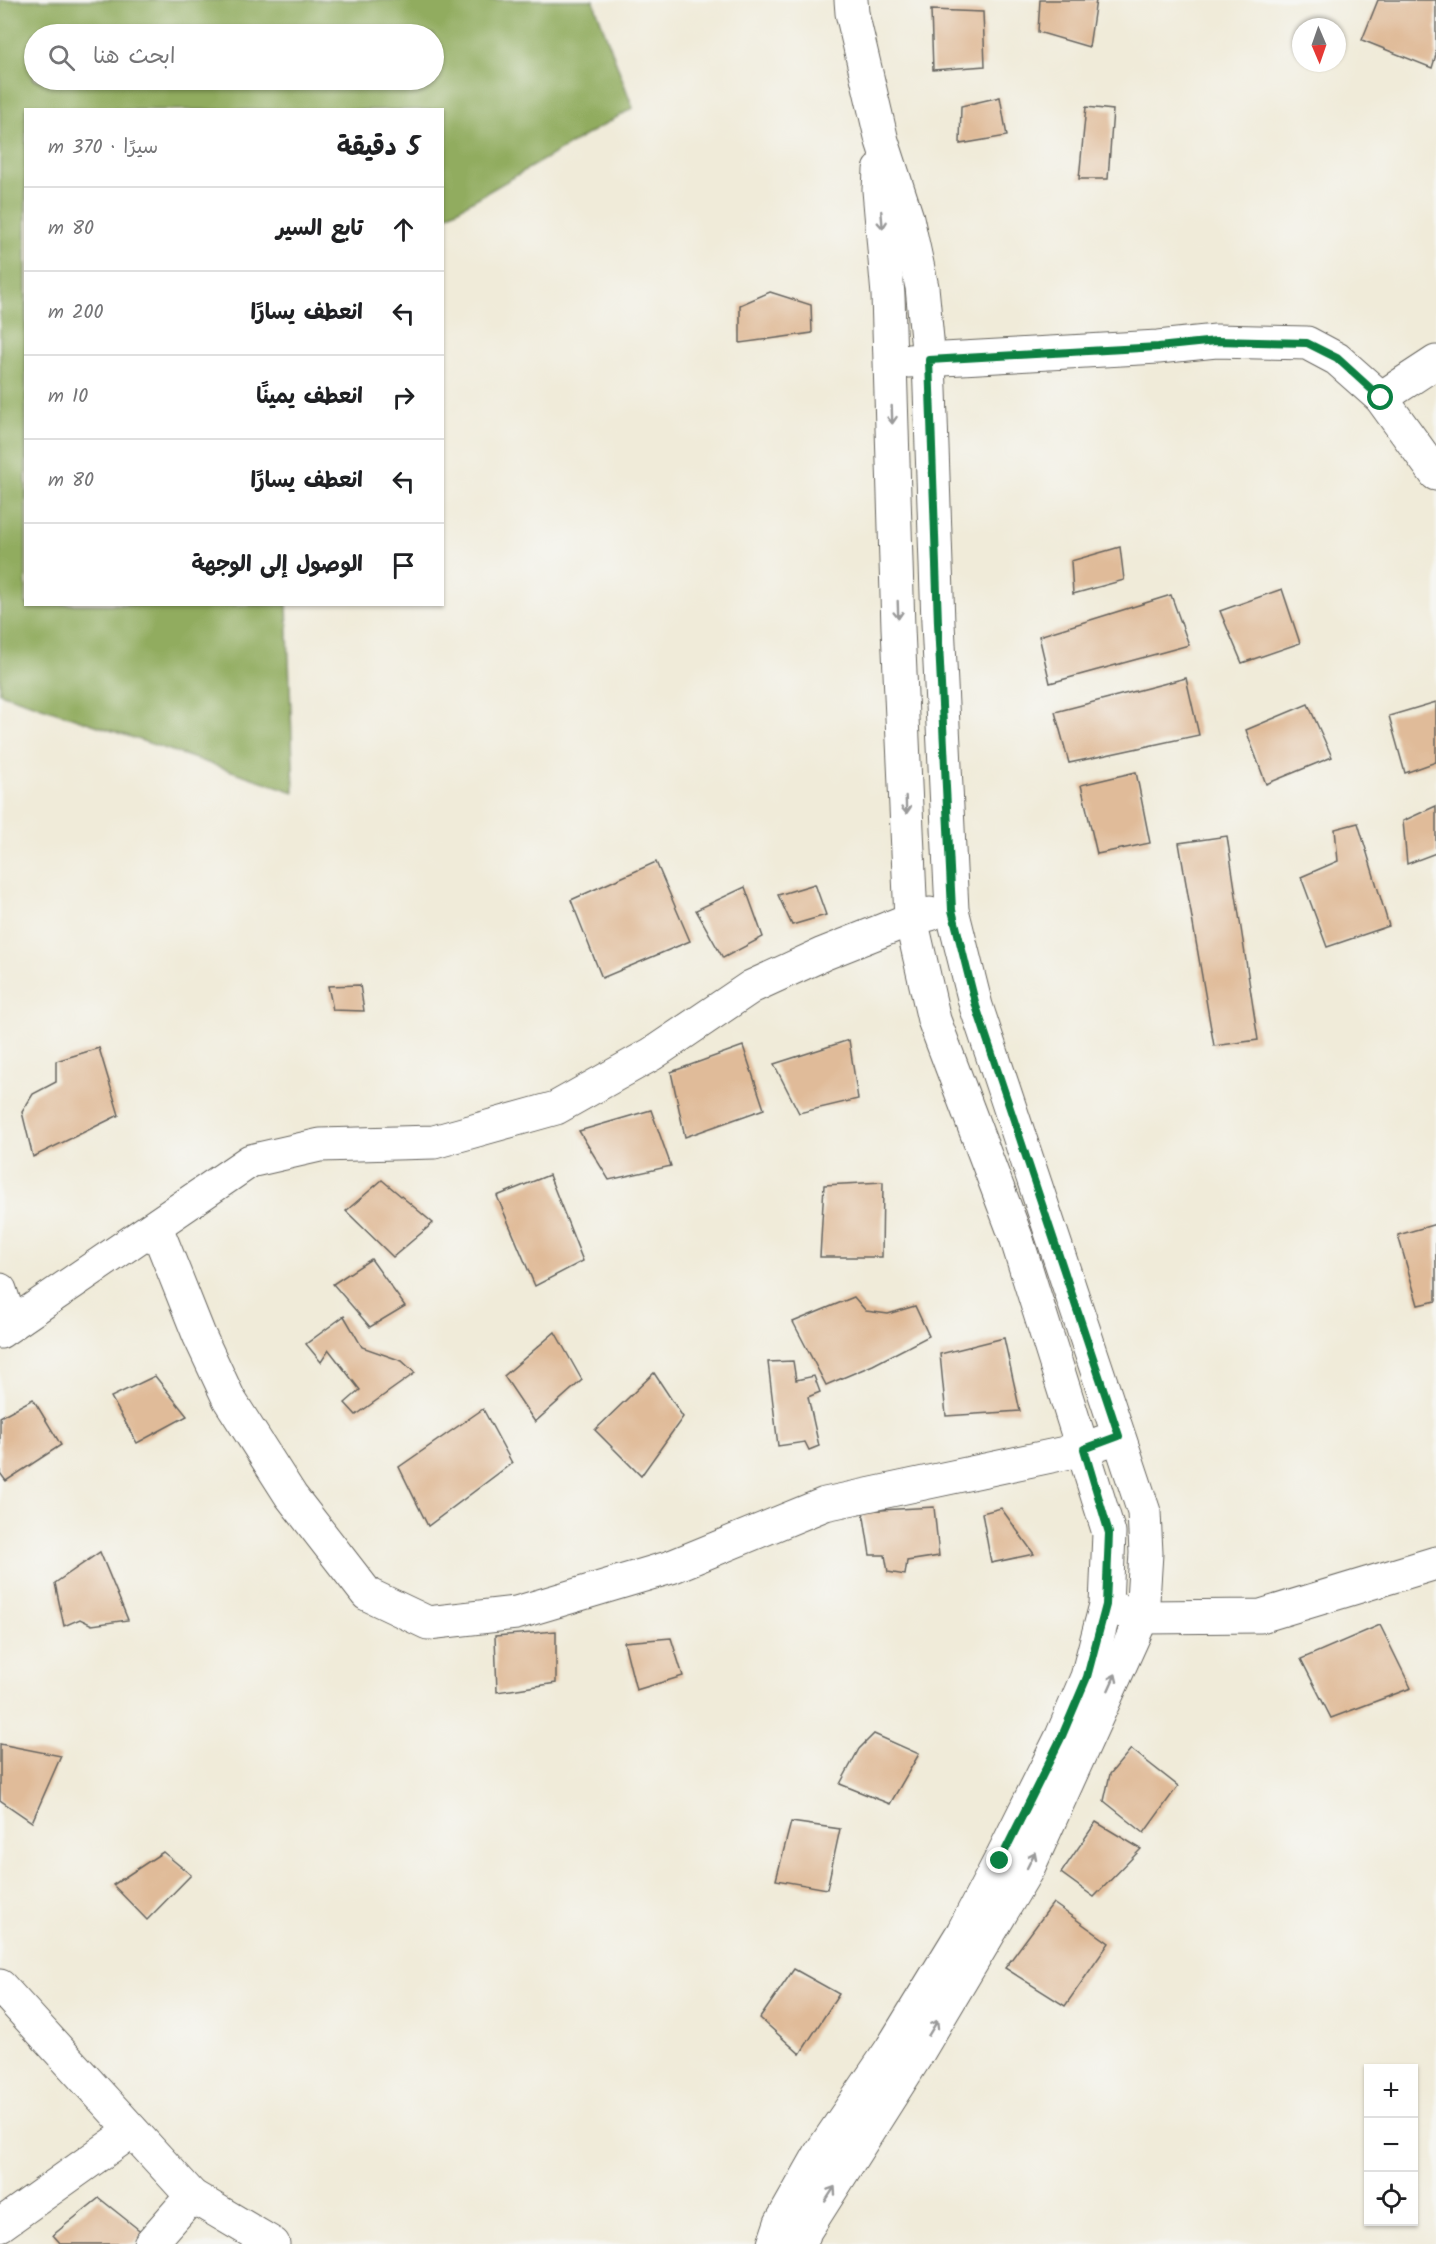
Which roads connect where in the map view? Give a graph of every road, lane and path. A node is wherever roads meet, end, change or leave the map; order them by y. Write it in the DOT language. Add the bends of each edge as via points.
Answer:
graph roads {
  1 [pos="851,0"];
  2 [pos="882,141"];
  3 [pos="929,360"];
  4 [pos="890,362"];
  5 [pos="1436,362"];
  6 [pos="1381,398"];
  7 [pos="1436,474"];
  8 [pos="952,910"];
  9 [pos="910,919"];
  10 [pos="156,1227"];
  11 [pos="0,1290"];
  12 [pos="5,1328"];
  13 [pos="1119,1436"];
  14 [pos="1084,1449"];
  15 [pos="1436,1563"];
  16 [pos="1106,1605"];
  17 [pos="1142,1617"];
  18 [pos="0,1986"];
  19 [pos="132,2131"];
  20 [pos="192,2196"];
  21 [pos="0,2225"];
  22 [pos="150,2244"];
  23 [pos="273,2244"];
  24 [pos="774,2244"];
  25 [pos="801,2244"];
  1 -- 2 [label="street"];
  2 -- 3 [label="street" via="907,218 922,287"];
  2 -- 4 [label="street, one-way" via="879,190"];
  3 -- 4 [label="street"];
  3 -- 6 [label="street" via="1216,341 1307,343 1337,358"];
  3 -- 8 [label="street"];
  4 -- 9 [label="street, one-way"];
  5 -- 6 [label="street"];
  6 -- 7 [label="street"];
  8 -- 9 [label="street"];
  8 -- 13 [label="street" via="976,1006"];
  9 -- 10 [label="street" via="751,987 652,1054 556,1108 434,1142 320,1145 250,1161"];
  9 -- 14 [label="street" via="934,1020 1016,1237"];
  10 -- 12 [label="street"];
  10 -- 14 [label="street" via="198,1335 229,1399 291,1496 367,1594 428,1623 516,1613 671,1567 825,1504"];
  11 -- 12 [label="street"];
  13 -- 14 [label="street"];
  13 -- 17 [label="street" via="1144,1512"];
  14 -- 16 [label="street" via="1109,1533"];
  15 -- 17 [label="street" via="1262,1616"];
  16 -- 17 [label="street"];
  16 -- 24 [label="street" via="1087,1677 995,1871 957,1942 815,2163 781,2223"];
  25 -- 17 [label="street, one-way" via="805,2231 916,2056 1029,1866"];
  18 -- 19 [label="street"];
  19 -- 20 [label="street"];
  19 -- 21 [label="street"];
  20 -- 22 [label="street"];
  20 -- 23 [label="street"];
}
